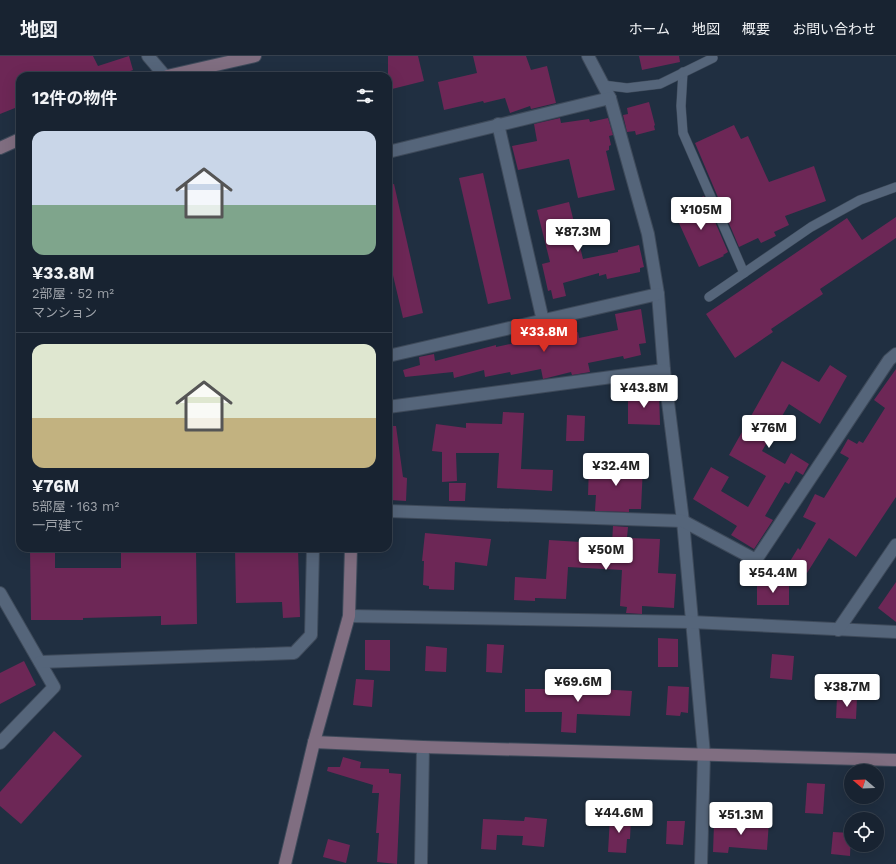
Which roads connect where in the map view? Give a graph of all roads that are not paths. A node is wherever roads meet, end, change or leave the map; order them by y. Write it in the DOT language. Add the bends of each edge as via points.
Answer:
graph roads {
  1 [pos="148,56"];
  2 [pos="255,56"];
  3 [pos="588,56"];
  4 [pos="713,58"];
  5 [pos="162,72"];
  6 [pos="184,72"];
  7 [pos="684,72"];
  8 [pos="603,84"];
  9 [pos="610,98"];
  10 [pos="498,124"];
  11 [pos="16,141"];
  12 [pos="0,148"];
  13 [pos="392,151"];
  14 [pos="896,186"];
  15 [pos="744,273"];
  16 [pos="658,294"];
  17 [pos="709,297"];
  18 [pos="543,321"];
  19 [pos="392,355"];
  20 [pos="894,360"];
  21 [pos="664,370"];
  22 [pos="392,407"];
  23 [pos="392,510"];
  24 [pos="683,521"];
  25 [pos="896,545"];
  26 [pos="313,552"];
  27 [pos="351,552"];
  28 [pos="0,593"];
  29 [pos="349,616"];
  30 [pos="691,622"];
  31 [pos="838,630"];
  32 [pos="896,632"];
  33 [pos="40,662"];
  34 [pos="314,742"];
  35 [pos="0,743"];
  36 [pos="423,747"];
  37 [pos="704,754"];
  38 [pos="896,760"];
  39 [pos="284,864"];
  40 [pos="421,864"];
  41 [pos="701,864"];
  1 -- 5 [label="street"];
  2 -- 6 [label="street"];
  3 -- 8 [label="street"];
  4 -- 7 [label="lane"];
  7 -- 8 [label="lane" via="660,84 627,88"];
  7 -- 15 [label="lane" via="681,106 683,133"];
  8 -- 9 [label="street"];
  9 -- 10 [label="street"];
  9 -- 16 [label="street" via="648,234"];
  10 -- 13 [label="street"];
  10 -- 18 [label="street"];
  11 -- 12 [label="street"];
  14 -- 15 [label="lane" via="860,200 811,227"];
  15 -- 17 [label="lane"];
  16 -- 18 [label="street"];
  16 -- 21 [label="street"];
  18 -- 19 [label="street"];
  20 -- 24 [label="street" via="756,560"];
  21 -- 22 [label="street"];
  21 -- 24 [label="street"];
  23 -- 24 [label="street"];
  24 -- 30 [label="street"];
  25 -- 31 [label="street"];
  26 -- 33 [label="street" via="311,635 294,653"];
  27 -- 29 [label="street"];
  28 -- 33 [label="street"];
  29 -- 30 [label="street"];
  29 -- 34 [label="street"];
  30 -- 31 [label="street"];
  30 -- 37 [label="street"];
  31 -- 32 [label="street"];
  33 -- 35 [label="street" via="54,687"];
  34 -- 36 [label="street"];
  34 -- 39 [label="street"];
  36 -- 37 [label="street"];
  36 -- 40 [label="street"];
  37 -- 38 [label="street"];
  37 -- 41 [label="street"];
}
